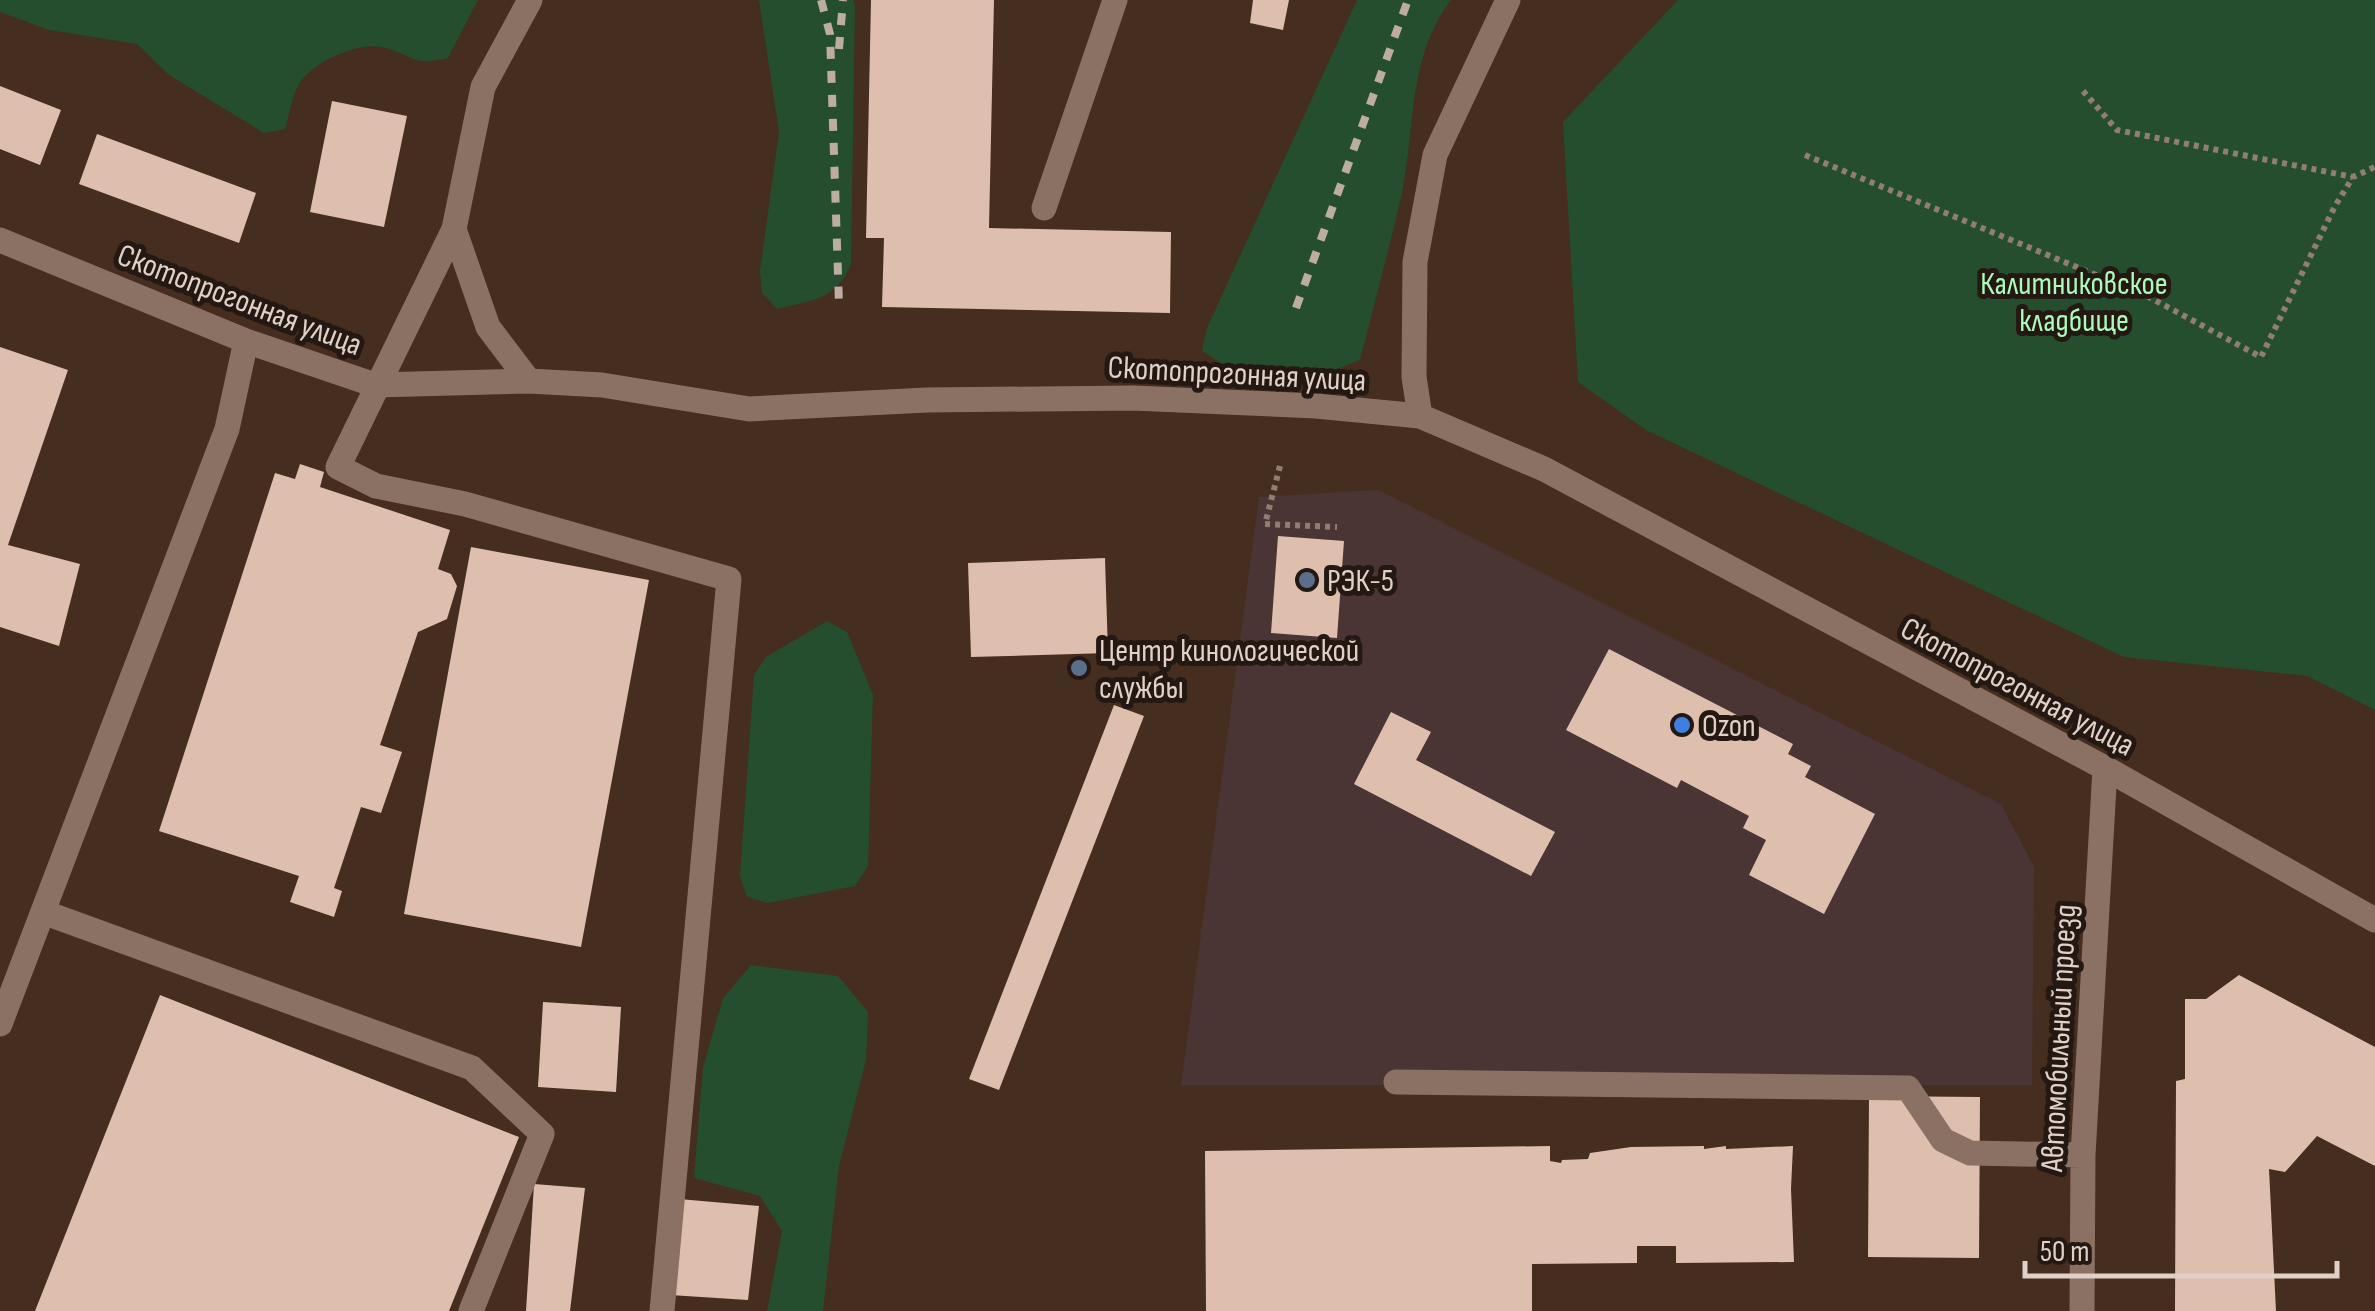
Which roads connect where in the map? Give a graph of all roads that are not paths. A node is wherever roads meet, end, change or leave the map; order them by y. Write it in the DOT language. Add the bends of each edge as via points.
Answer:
graph roads {
  1 [pos="530,0"];
  2 [pos="1115,0"];
  3 [pos="1508,0"];
  4 [pos="1044,208"];
  5 [pos="454,228"];
  6 [pos="0,240"];
  7 [pos="246,341"];
  8 [pos="529,381"];
  9 [pos="376,385"];
  10 [pos="1420,416"];
  11 [pos="2105,768"];
  12 [pos="43,912"];
  13 [pos="2375,920"];
  14 [pos="0,1024"];
  15 [pos="1396,1082"];
  16 [pos="2083,1154"];
  17 [pos="471,1311"];
  18 [pos="662,1311"];
  19 [pos="2082,1311"];
  1 -- 5 [label="street" via="483,88"];
  2 -- 4 [label="street"];
  3 -- 10 [label="street" via="1435,155 1415,262"];
  5 -- 8 [label="street" via="488,327"];
  5 -- 9 [label="street"];
  6 -- 7 [label="street, Скотопрогонная улица"];
  7 -- 9 [label="street, Скотопрогонная улица"];
  7 -- 12 [label="street" via="226,429"];
  8 -- 9 [label="street, Скотопрогонная улица"];
  8 -- 10 [label="street, Скотопрогонная улица" via="602,385 749,410 1133,398"];
  9 -- 18 [label="street" via="338,467 376,486 465,504 729,579"];
  10 -- 11 [label="street, Скотопрогонная улица" via="1544,469"];
  11 -- 13 [label="street, Скотопрогонная улица"];
  11 -- 16 [label="street, Автомобильный проезд"];
  12 -- 14 [label="street"];
  12 -- 17 [label="street" via="472,1068 542,1134"];
  15 -- 16 [label="street" via="1908,1088 1943,1140 1970,1153"];
  16 -- 19 [label="street, Автомобильный проезд"];
}
